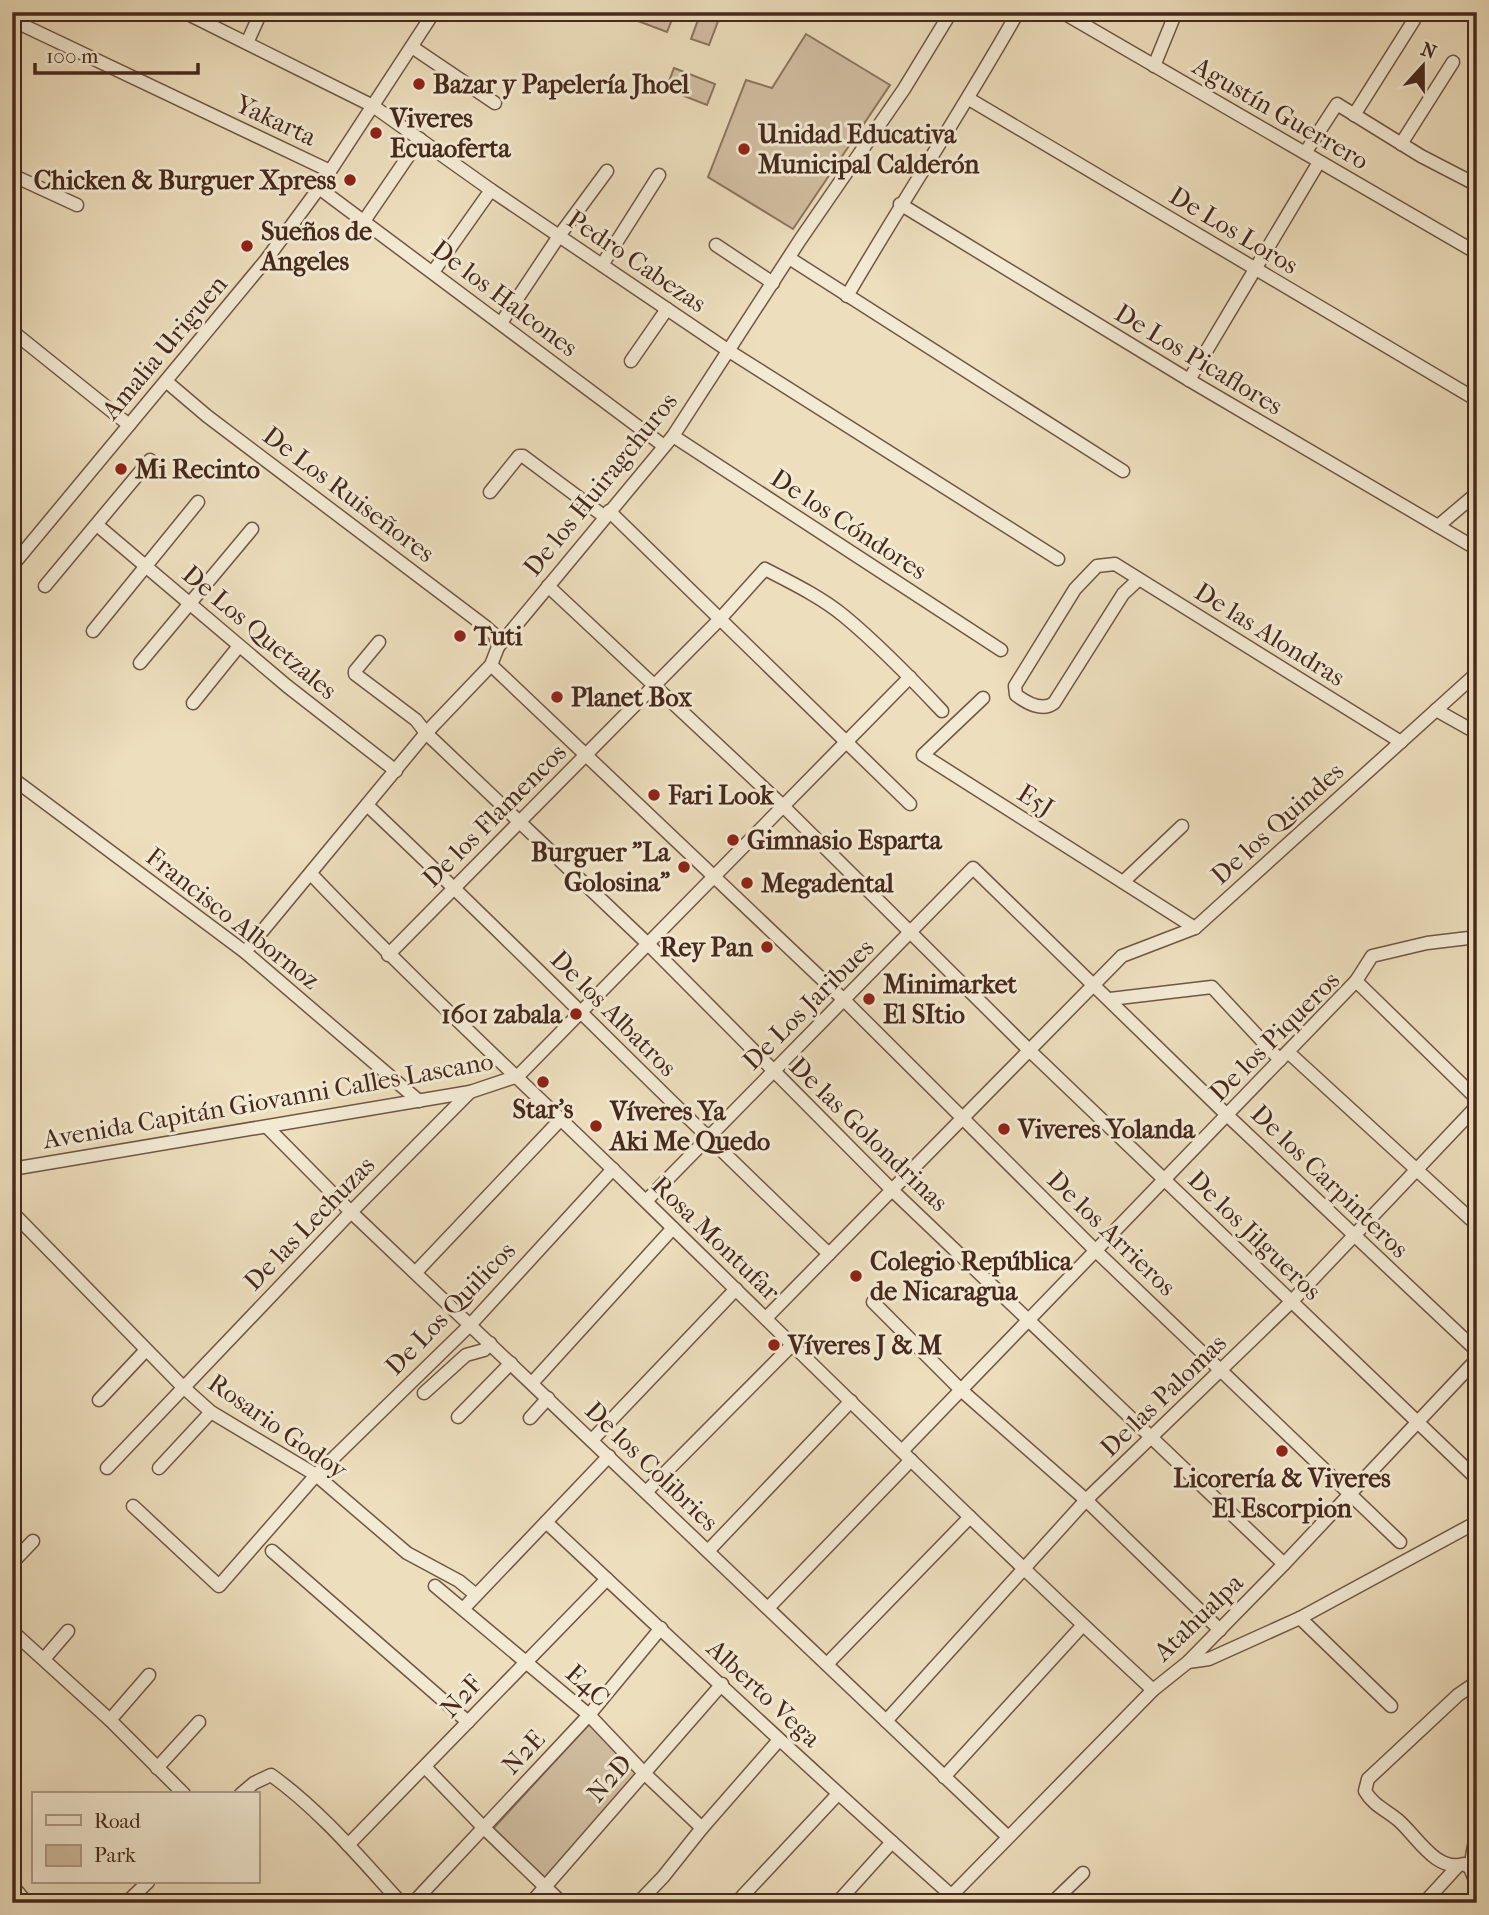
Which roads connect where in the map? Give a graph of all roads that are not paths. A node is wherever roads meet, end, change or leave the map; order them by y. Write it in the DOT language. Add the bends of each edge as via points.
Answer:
graph roads {
  1 [pos="184,12"];
  2 [pos="261,12"];
  3 [pos="434,12"];
  4 [pos="951,12"];
  5 [pos="1018,12"];
  6 [pos="1062,12"];
  7 [pos="1176,12"];
  8 [pos="1077,16"];
  9 [pos="12,20"];
  10 [pos="1414,20"];
  11 [pos="247,43"];
  12 [pos="412,47"];
  13 [pos="1453,62"];
  14 [pos="1154,66"];
  15 [pos="969,99"];
  16 [pos="495,103"];
  17 [pos="373,106"];
  18 [pos="1354,115"];
  19 [pos="420,139"];
  20 [pos="1401,144"];
  21 [pos="1305,153"];
  22 [pos="1319,162"];
  23 [pos="330,171"];
  24 [pos="607,171"];
  25 [pos="12,175"];
  26 [pos="659,175"];
  27 [pos="1477,185"];
  28 [pos="319,188"];
  29 [pos="491,190"];
  30 [pos="900,204"];
  31 [pos="77,205"];
  32 [pos="364,221"];
  33 [pos="559,236"];
  34 [pos="716,245"];
  35 [pos="1477,253"];
  36 [pos="789,258"];
  37 [pos="602,265"];
  38 [pos="1255,269"];
  39 [pos="433,272"];
  40 [pos="773,283"];
  41 [pos="847,296"];
  42 [pos="667,309"];
  43 [pos="501,323"];
  44 [pos="12,331"];
  45 [pos="729,351"];
  46 [pos="631,361"];
  47 [pos="1189,380"];
  48 [pos="167,382"];
  49 [pos="1477,400"];
  50 [pos="129,425"];
  51 [pos="668,441"];
  52 [pos="150,460"];
  53 [pos="1123,471"];
  54 [pos="490,492"];
  55 [pos="1477,493"];
  56 [pos="198,502"];
  57 [pos="607,514"];
  58 [pos="97,525"];
  59 [pos="1438,526"];
  60 [pos="252,529"];
  61 [pos="1477,549"];
  62 [pos="1058,559"];
  63 [pos="12,566"];
  64 [pos="146,566"];
  65 [pos="1139,579"];
  66 [pos="46,586"];
  67 [pos="548,586"];
  68 [pos="191,604"];
  69 [pos="720,620"];
  70 [pos="93,631"];
  71 [pos="379,642"];
  72 [pos="240,646"];
  73 [pos="498,647"];
  74 [pos="1001,650"];
  75 [pos="140,663"];
  76 [pos="492,665"];
  77 [pos="1477,673"];
  78 [pos="910,677"];
  79 [pos="654,685"];
  80 [pos="984,698"];
  81 [pos="193,703"];
  82 [pos="1436,710"];
  83 [pos="943,711"];
  84 [pos="426,733"];
  85 [pos="1477,733"];
  86 [pos="1401,742"];
  87 [pos="846,743"];
  88 [pos="586,755"];
  89 [pos="396,771"];
  90 [pos="12,778"];
  91 [pos="910,804"];
  92 [pos="367,805"];
  93 [pos="784,807"];
  94 [pos="520,822"];
  95 [pos="1182,826"];
  96 [pos="973,868"];
  97 [pos="310,874"];
  98 [pos="715,877"];
  99 [pos="1124,883"];
  100 [pos="454,888"];
  101 [pos="1195,928"];
  102 [pos="911,932"];
  103 [pos="1477,937"];
  104 [pos="648,944"];
  105 [pos="245,952"];
  106 [pos="388,955"];
  107 [pos="1356,981"];
  108 [pos="1094,984"];
  109 [pos="1110,999"];
  110 [pos="844,1000"];
  111 [pos="580,1012"];
  112 [pos="1029,1050"];
  113 [pos="1284,1056"];
  114 [pos="773,1072"];
  115 [pos="518,1076"];
  116 [pos="470,1092"];
  117 [pos="1477,1099"];
  118 [pos="419,1101"];
  119 [pos="1477,1106"];
  120 [pos="1227,1115"];
  121 [pos="561,1119"];
  122 [pos="962,1119"];
  123 [pos="268,1128"];
  124 [pos="707,1139"];
  125 [pos="12,1168"];
  126 [pos="613,1169"];
  127 [pos="1416,1170"];
  128 [pos="1165,1180"];
  129 [pos="892,1190"];
  130 [pos="646,1201"];
  131 [pos="12,1212"];
  132 [pos="351,1212"];
  133 [pos="1477,1225"];
  134 [pos="673,1228"];
  135 [pos="1354,1235"];
  136 [pos="1096,1251"];
  137 [pos="829,1254"];
  138 [pos="416,1272"];
  139 [pos="736,1289"];
  140 [pos="1291,1301"];
  141 [pos="873,1302"];
  142 [pos="766,1318"];
  143 [pos="1029,1320"];
  144 [pos="471,1324"];
  145 [pos="490,1343"];
  146 [pos="793,1344"];
  147 [pos="146,1350"];
  148 [pos="1477,1351"];
  149 [pos="1477,1359"];
  150 [pos="511,1363"];
  151 [pos="1221,1370"];
  152 [pos="532,1383"];
  153 [pos="182,1386"];
  154 [pos="961,1390"];
  155 [pos="424,1393"];
  156 [pos="548,1398"];
  157 [pos="99,1400"];
  158 [pos="851,1401"];
  159 [pos="211,1412"];
  160 [pos="458,1417"];
  161 [pos="530,1418"];
  162 [pos="1418,1422"];
  163 [pos="1150,1437"];
  164 [pos="592,1440"];
  165 [pos="906,1455"];
  166 [pos="608,1456"];
  167 [pos="107,1468"];
  168 [pos="159,1468"];
  169 [pos="316,1475"];
  170 [pos="1477,1479"];
  171 [pos="646,1492"];
  172 [pos="1351,1494"];
  173 [pos="1086,1500"];
  174 [pos="133,1506"];
  175 [pos="970,1517"];
  176 [pos="547,1522"];
  177 [pos="1477,1522"];
  178 [pos="33,1542"];
  179 [pos="1400,1542"];
  180 [pos="272,1551"];
  181 [pos="708,1551"];
  182 [pos="12,1563"];
  183 [pos="1284,1564"];
  184 [pos="1023,1567"];
  185 [pos="607,1579"];
  186 [pos="435,1586"];
  187 [pos="476,1595"];
  188 [pos="768,1608"];
  189 [pos="463,1609"];
  190 [pos="1300,1618"];
  191 [pos="1083,1625"];
  192 [pos="661,1628"];
  193 [pos="1220,1630"];
  194 [pos="12,1631"];
  195 [pos="68,1631"];
  196 [pos="44,1660"];
  197 [pos="525,1661"];
  198 [pos="1188,1662"];
  199 [pos="827,1664"];
  200 [pos="149,1675"];
  201 [pos="1477,1682"];
  202 [pos="722,1684"];
  203 [pos="1153,1690"];
  204 [pos="1391,1706"];
  205 [pos="589,1715"];
  206 [pos="110,1720"];
  207 [pos="886,1721"];
  208 [pos="199,1722"];
  209 [pos="468,1722"];
  210 [pos="779,1740"];
  211 [pos="157,1768"];
  212 [pos="426,1768"];
  213 [pos="644,1773"];
  214 [pos="944,1777"];
  215 [pos="182,1792"];
  216 [pos="243,1792"];
  217 [pos="838,1794"];
  218 [pos="483,1828"];
  219 [pos="702,1828"];
  220 [pos="1477,1829"];
  221 [pos="1007,1836"];
  222 [pos="892,1842"];
  223 [pos="348,1845"];
  224 [pos="1474,1866"];
  225 [pos="1457,1867"];
  226 [pos="1083,1873"];
  227 [pos="146,1884"];
  228 [pos="1477,1885"];
  229 [pos="545,1887"];
  230 [pos="13,1888"];
  231 [pos="948,1899"];
  232 [pos="27,1903"];
  233 [pos="126,1903"];
  234 [pos="401,1903"];
  235 [pos="413,1903"];
  236 [pos="531,1903"];
  237 [pos="562,1903"];
  238 [pos="638,1903"];
  239 [pos="736,1903"];
  240 [pos="837,1903"];
  241 [pos="1052,1903"];
  242 [pos="1424,1903"];
  1 -- 11 [label="street, Pedro Cabezas"];
  2 -- 11 [label="street"];
  3 -- 12 [label="street, Amalia Uriguen"];
  4 -- 36 [label="street, De los Huiragchuros"];
  5 -- 15 [label="street"];
  6 -- 8 [label="street, Agustín Guerrero"];
  7 -- 14 [label="street"];
  8 -- 14 [label="street, Agustín Guerrero"];
  9 -- 23 [label="street, Yakarta"];
  10 -- 18 [label="street"];
  11 -- 17 [label="street, Pedro Cabezas"];
  12 -- 16 [label="street"];
  12 -- 17 [label="street, Amalia Uriguen"];
  13 -- 20 [label="street"];
  14 -- 21 [label="street, Agustín Guerrero"];
  15 -- 30 [label="street"];
  15 -- 38 [label="street, De Los Loros"];
  17 -- 19 [label="street, Pedro Cabezas"];
  17 -- 23 [label="street, Amalia Uriguen"];
  18 -- 20 [label="street"];
  18 -- 21 [label="street" via="1337,104"];
  19 -- 29 [label="street, Pedro Cabezas"];
  19 -- 32 [label="street"];
  20 -- 27 [label="street"];
  21 -- 22 [label="street, Agustín Guerrero"];
  22 -- 35 [label="street, Agustín Guerrero"];
  22 -- 38 [label="street"];
  23 -- 28 [label="street, Amalia Uriguen"];
  24 -- 33 [label="street"];
  25 -- 31 [label="street"];
  26 -- 37 [label="street"];
  28 -- 32 [label="street, De los Halcones"];
  28 -- 48 [label="street, Amalia Uriguen"];
  29 -- 33 [label="street, Pedro Cabezas"];
  29 -- 39 [label="street"];
  30 -- 41 [label="street"];
  30 -- 47 [label="street, De Los Picaflores"];
  32 -- 39 [label="street, De los Halcones"];
  33 -- 37 [label="street, Pedro Cabezas"];
  33 -- 43 [label="street"];
  34 -- 40 [label="street"];
  36 -- 40 [label="street, De los Huiragchuros"];
  36 -- 41 [label="street"];
  37 -- 42 [label="street, Pedro Cabezas"];
  38 -- 47 [label="street"];
  38 -- 49 [label="street, De Los Loros"];
  39 -- 43 [label="street, De los Halcones"];
  40 -- 45 [label="street, De los Huiragchuros"];
  41 -- 53 [label="street"];
  42 -- 45 [label="street, Pedro Cabezas"];
  42 -- 46 [label="street"];
  43 -- 51 [label="street, De los Halcones"];
  44 -- 50 [label="street"];
  45 -- 51 [label="street, De los Huiragchuros"];
  45 -- 62 [label="street, Pedro Cabezas"];
  47 -- 59 [label="street, De Los Picaflores"];
  48 -- 50 [label="street, Amalia Uriguen"];
  48 -- 73 [label="street, De Los Ruiseñores" via="478,621 495,635"];
  50 -- 63 [label="street, Amalia Uriguen"];
  51 -- 57 [label="street, De los Huiragchuros"];
  51 -- 74 [label="street, De los Cóndores"];
  52 -- 58 [label="street"];
  54 -- 57 [label="street" via="523,456"];
  55 -- 59 [label="street"];
  56 -- 64 [label="street"];
  57 -- 67 [label="street, De los Huiragchuros"];
  57 -- 69 [label="street"];
  58 -- 64 [label="street, De Los Quetzales"];
  58 -- 66 [label="street"];
  59 -- 61 [label="street, De Los Picaflores"];
  60 -- 68 [label="street"];
  64 -- 68 [label="street, De Los Quetzales"];
  64 -- 70 [label="street"];
  65 -- 65 [label="street, De las Alondras" via="1115,564 1097,566 1075,589 1015,686 1018,698 1038,707 1054,703 1124,594"];
  65 -- 86 [label="street, De las Alondras"];
  67 -- 73 [label="street, De los Huiragchuros"];
  67 -- 79 [label="street, De los Jilgueros"];
  68 -- 72 [label="street, De Los Quetzales"];
  68 -- 75 [label="street"];
  69 -- 78 [label="street, De los Flamencos" via="765,569 843,615"];
  69 -- 79 [label="street, De los Flamencos"];
  69 -- 87 [label="street"];
  71 -- 84 [label="street, De las Golondrinas" via="355,674 416,720"];
  72 -- 81 [label="street"];
  72 -- 89 [label="street, De Los Quetzales"];
  73 -- 76 [label="street, De los Huiragchuros"];
  76 -- 84 [label="street, De los Huiragchuros"];
  76 -- 88 [label="street, De los Arrieros"];
  77 -- 82 [label="street, De los Quindes"];
  78 -- 83 [label="street, De los Flamencos"];
  78 -- 87 [label="street, Avenida Capitán Giovanni Calles Lascano"];
  79 -- 88 [label="street, De los Flamencos"];
  79 -- 93 [label="street, De los Jilgueros"];
  80 -- 99 [label="street, E5J" via="923,755"];
  82 -- 85 [label="street"];
  82 -- 86 [label="street, De los Quindes"];
  84 -- 89 [label="street, De los Huiragchuros"];
  84 -- 94 [label="street, De las Golondrinas"];
  86 -- 101 [label="street, De los Quindes"];
  87 -- 91 [label="street"];
  87 -- 93 [label="street, Avenida Capitán Giovanni Calles Lascano"];
  88 -- 94 [label="street, De los Flamencos"];
  88 -- 98 [label="street, De los Arrieros"];
  89 -- 92 [label="street, De los Huiragchuros"];
  90 -- 105 [label="street, Francisco Albornoz"];
  92 -- 97 [label="street, De los Huiragchuros"];
  92 -- 100 [label="street, De los Albatros"];
  93 -- 98 [label="street, Avenida Capitán Giovanni Calles Lascano"];
  93 -- 102 [label="street, De los Jilgueros"];
  94 -- 100 [label="street, De los Flamencos"];
  94 -- 104 [label="street, De las Golondrinas"];
  95 -- 99 [label="street"];
  96 -- 102 [label="street, De Los Jaribues"];
  96 -- 108 [label="street, De los Carpinteros"];
  97 -- 105 [label="street, De los Huiragchuros"];
  97 -- 106 [label="street, Rosa Montufar"];
  98 -- 104 [label="street, Avenida Capitán Giovanni Calles Lascano"];
  98 -- 110 [label="street, De los Arrieros"];
  99 -- 101 [label="street, E5J"];
  100 -- 106 [label="street, De los Flamencos"];
  100 -- 111 [label="street, De los Albatros"];
  101 -- 108 [label="street, De los Quindes" via="1122,956"];
  102 -- 110 [label="street, De Los Jaribues"];
  102 -- 112 [label="street, De los Jilgueros"];
  103 -- 107 [label="street" via="1381,952 1372,956"];
  104 -- 111 [label="street, Avenida Capitán Giovanni Calles Lascano"];
  104 -- 114 [label="street, De las Golondrinas"];
  105 -- 118 [label="street, Francisco Albornoz"];
  106 -- 115 [label="street, Rosa Montufar"];
  107 -- 113 [label="street, De los Piqueros"];
  107 -- 117 [label="street, De los Piqueros"];
  108 -- 109 [label="street, De los Carpinteros"];
  108 -- 112 [label="street"];
  109 -- 113 [label="street" via="1212,987"];
  109 -- 120 [label="street, De los Carpinteros"];
  110 -- 114 [label="street, De Los Jaribues"];
  110 -- 122 [label="street, De los Arrieros"];
  111 -- 115 [label="street, Avenida Capitán Giovanni Calles Lascano"];
  111 -- 124 [label="street, De los Albatros"];
  112 -- 122 [label="street"];
  112 -- 128 [label="street, De los Jilgueros"];
  113 -- 120 [label="street, De los Piqueros"];
  113 -- 127 [label="street"];
  114 -- 124 [label="street, De Los Jaribues"];
  114 -- 129 [label="street, De las Golondrinas"];
  115 -- 116 [label="street, Avenida Capitán Giovanni Calles Lascano"];
  115 -- 121 [label="street, Rosa Montufar"];
  116 -- 118 [label="street, Avenida Capitán Giovanni Calles Lascano"];
  116 -- 132 [label="street, De las Lechuzas"];
  118 -- 123 [label="street, Avenida Capitán Giovanni Calles Lascano"];
  119 -- 127 [label="street, De las Palomas"];
  120 -- 128 [label="street, De los Piqueros"];
  120 -- 135 [label="street, De los Carpinteros"];
  121 -- 126 [label="street, Rosa Montufar"];
  121 -- 138 [label="street"];
  122 -- 129 [label="street"];
  122 -- 136 [label="street, De los Arrieros"];
  123 -- 125 [label="street, Avenida Capitán Giovanni Calles Lascano"];
  123 -- 132 [label="street, De los Colibries"];
  124 -- 130 [label="street, De Los Jaribues"];
  124 -- 137 [label="street, De los Albatros"];
  126 -- 130 [label="street, Rosa Montufar"];
  126 -- 144 [label="street, De Los Quilicos"];
  127 -- 133 [label="street"];
  127 -- 135 [label="street, De las Palomas"];
  128 -- 136 [label="street, De los Piqueros"];
  128 -- 140 [label="street, De los Jilgueros"];
  129 -- 137 [label="street"];
  129 -- 143 [label="street, De las Golondrinas"];
  130 -- 134 [label="street, Rosa Montufar"];
  131 -- 147 [label="street, Rosario Godoy"];
  132 -- 138 [label="street, De los Colibries"];
  132 -- 153 [label="street, De las Lechuzas"];
  134 -- 139 [label="street, Rosa Montufar"];
  134 -- 152 [label="street"];
  135 -- 140 [label="street, De las Palomas"];
  135 -- 148 [label="street, De los Carpinteros"];
  136 -- 143 [label="street, De los Piqueros"];
  136 -- 151 [label="street, De los Arrieros"];
  137 -- 142 [label="street"];
  138 -- 144 [label="street, De los Colibries"];
  139 -- 142 [label="street, Rosa Montufar"];
  139 -- 164 [label="street"];
  140 -- 151 [label="street, De las Palomas"];
  140 -- 162 [label="street, De los Jilgueros"];
  141 -- 154 [label="street"];
  142 -- 146 [label="street, Rosa Montufar"];
  143 -- 154 [label="street, De los Piqueros"];
  143 -- 163 [label="street, De las Golondrinas"];
  144 -- 145 [label="street, De los Colibries"];
  144 -- 169 [label="street, De Los Quilicos"];
  145 -- 150 [label="street, De los Colibries"];
  145 -- 155 [label="street" via="484,1350 466,1355"];
  146 -- 158 [label="street, Rosa Montufar"];
  146 -- 171 [label="street"];
  147 -- 153 [label="street, Rosario Godoy"];
  147 -- 157 [label="street"];
  149 -- 162 [label="street, Atahualpa"];
  150 -- 152 [label="street, De los Colibries"];
  150 -- 160 [label="street"];
  151 -- 163 [label="street, De las Palomas"];
  151 -- 172 [label="street, De los Arrieros"];
  152 -- 156 [label="street, De los Colibries"];
  153 -- 159 [label="street, Rosario Godoy"];
  153 -- 167 [label="street"];
  154 -- 165 [label="street, De los Piqueros"];
  154 -- 173 [label="street"];
  156 -- 161 [label="street"];
  156 -- 164 [label="street, De los Colibries"];
  158 -- 165 [label="street, Rosa Montufar"];
  158 -- 181 [label="street"];
  159 -- 168 [label="street"];
  159 -- 169 [label="street, Rosario Godoy"];
  162 -- 170 [label="street, De los Jilgueros"];
  162 -- 172 [label="street, Atahualpa"];
  163 -- 173 [label="street, De las Palomas"];
  163 -- 183 [label="street, De las Golondrinas"];
  164 -- 166 [label="street, De los Colibries"];
  165 -- 175 [label="street, Rosa Montufar"];
  165 -- 188 [label="street, De los Piqueros"];
  166 -- 171 [label="street, De los Colibries"];
  166 -- 176 [label="street"];
  169 -- 174 [label="street, De Los Quilicos" via="219,1586"];
  169 -- 187 [label="street, Rosario Godoy" via="407,1553"];
  171 -- 181 [label="street, De los Colibries"];
  172 -- 179 [label="street, De los Arrieros"];
  172 -- 183 [label="street, Atahualpa"];
  173 -- 184 [label="street, De las Palomas"];
  173 -- 193 [label="street"];
  175 -- 184 [label="street, Rosa Montufar"];
  175 -- 199 [label="street"];
  176 -- 185 [label="street, Alberto Vega"];
  176 -- 187 [label="street"];
  177 -- 190 [label="street"];
  178 -- 182 [label="street"];
  180 -- 209 [label="street"];
  181 -- 188 [label="street, De los Colibries"];
  183 -- 193 [label="street, Atahualpa"];
  184 -- 191 [label="street, Rosa Montufar"];
  184 -- 207 [label="street, De las Palomas"];
  185 -- 192 [label="street, Alberto Vega"];
  185 -- 197 [label="street, N2F"];
  186 -- 189 [label="street, E4C"];
  187 -- 189 [label="street"];
  188 -- 199 [label="street, De los Colibries"];
  189 -- 197 [label="street, E4C"];
  190 -- 198 [label="street" via="1209,1659"];
  190 -- 204 [label="street"];
  191 -- 203 [label="street, Rosa Montufar"];
  191 -- 214 [label="street"];
  192 -- 202 [label="street, Alberto Vega"];
  192 -- 205 [label="street, N2E"];
  193 -- 198 [label="street, Atahualpa"];
  194 -- 196 [label="street"];
  195 -- 196 [label="street"];
  196 -- 206 [label="street"];
  197 -- 205 [label="street, E4C"];
  197 -- 209 [label="street, N2F"];
  198 -- 203 [label="street, Atahualpa"];
  199 -- 207 [label="street, De los Colibries"];
  200 -- 206 [label="street"];
  201 -- 225 [label="street" via="1366,1783 1365,1791 1436,1858"];
  202 -- 210 [label="street, Alberto Vega"];
  202 -- 213 [label="street, N2D"];
  203 -- 221 [label="street, Atahualpa"];
  205 -- 213 [label="street, E4C"];
  205 -- 218 [label="street, N2E"];
  206 -- 211 [label="street"];
  207 -- 214 [label="street, De los Colibries"];
  208 -- 211 [label="street"];
  209 -- 212 [label="street, N2F"];
  210 -- 217 [label="street, Alberto Vega"];
  210 -- 219 [label="street"];
  211 -- 215 [label="street"];
  212 -- 218 [label="street"];
  212 -- 223 [label="street, N2F"];
  213 -- 219 [label="street, E4C"];
  213 -- 229 [label="street, N2D"];
  214 -- 221 [label="street, De los Colibries"];
  216 -- 223 [label="street" via="271,1775"];
  217 -- 222 [label="street, Alberto Vega"];
  217 -- 239 [label="street"];
  218 -- 229 [label="street"];
  218 -- 235 [label="street, N2E"];
  219 -- 238 [label="street"];
  220 -- 224 [label="street"];
  221 -- 231 [label="street, Atahualpa"];
  222 -- 231 [label="street, Alberto Vega"];
  222 -- 240 [label="street"];
  223 -- 234 [label="street"];
  224 -- 225 [label="street"];
  224 -- 228 [label="street"];
  225 -- 242 [label="street"];
  226 -- 241 [label="street"];
  227 -- 233 [label="street"];
  229 -- 236 [label="street, N2D"];
  229 -- 237 [label="street"];
  230 -- 232 [label="street"];
}
